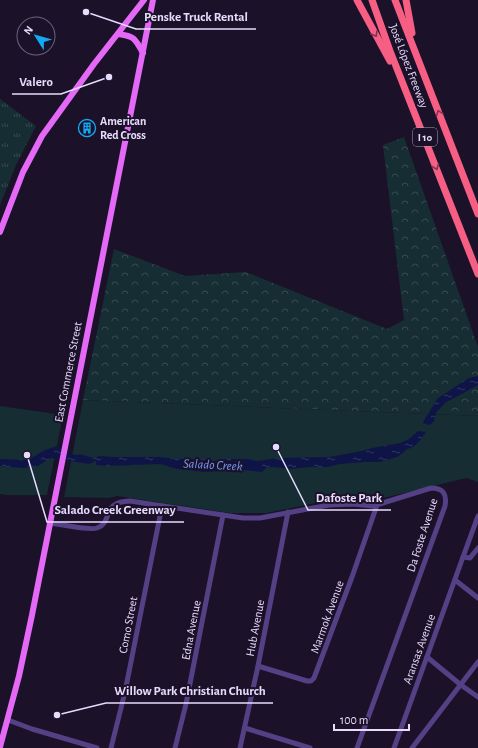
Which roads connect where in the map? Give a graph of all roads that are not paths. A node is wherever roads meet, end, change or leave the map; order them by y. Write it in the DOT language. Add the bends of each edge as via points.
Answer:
graph roads {
  1 [pos="144,0"];
  2 [pos="153,0"];
  3 [pos="357,0"];
  4 [pos="372,0"];
  5 [pos="396,0"];
  6 [pos="406,0"];
  7 [pos="118,34"];
  8 [pos="414,47"];
  9 [pos="142,53"];
  10 [pos="405,87"];
  11 [pos="478,214"];
  12 [pos="0,232"];
  13 [pos="478,274"];
  14 [pos="377,505"];
  15 [pos="162,506"];
  16 [pos="288,512"];
  17 [pos="223,515"];
  18 [pos="478,516"];
  19 [pos="50,523"];
  20 [pos="478,548"];
  21 [pos="463,557"];
  22 [pos="454,580"];
  23 [pos="478,598"];
  24 [pos="427,657"];
  25 [pos="478,662"];
  26 [pos="258,666"];
  27 [pos="461,685"];
  28 [pos="478,697"];
  29 [pos="8,720"];
  30 [pos="245,728"];
  31 [pos="0,747"];
  32 [pos="97,748"];
  33 [pos="111,748"];
  34 [pos="175,748"];
  35 [pos="240,748"];
  36 [pos="310,748"];
  37 [pos="357,748"];
  38 [pos="394,748"];
  39 [pos="412,748"];
  1 -- 7 [label="main road"];
  2 -- 9 [label="main road, East Commerce Street"];
  3 -- 10 [label="highway, one-way"];
  4 -- 10 [label="highway, José López Freeway / I 10"];
  5 -- 8 [label="highway, José López Freeway / I 10"];
  6 -- 8 [label="highway"];
  7 -- 9 [label="main road" via="136,40"];
  7 -- 12 [label="main road" via="42,136 23,172"];
  11 -- 8 [label="highway, José López Freeway / I 10, one-way"];
  9 -- 19 [label="main road, East Commerce Street"];
  10 -- 13 [label="highway, José López Freeway / I 10, one-way"];
  14 -- 16 [label="street, Da Foste Avenue" via="334,504"];
  14 -- 26 [label="street, Marmok Avenue" via="314,678 307,681"];
  14 -- 37 [label="street, Da Foste Avenue" via="431,488 441,490 446,498"];
  15 -- 17 [label="street, Da Foste Avenue"];
  15 -- 19 [label="street, Da Foste Avenue" via="130,501 119,502 111,508 105,521 96,529"];
  15 -- 33 [label="street, Como Street"];
  16 -- 17 [label="street, Da Foste Avenue" via="260,518"];
  16 -- 26 [label="street, Hub Avenue"];
  17 -- 34 [label="street, Edna Avenue"];
  18 -- 21 [label="street, Aransas Avenue"];
  19 -- 29 [label="main road, East Commerce Street"];
  20 -- 21 [label="street" via="470,558"];
  21 -- 22 [label="street, Aransas Avenue"];
  22 -- 23 [label="street"];
  22 -- 24 [label="street, Aransas Avenue"];
  24 -- 27 [label="street"];
  24 -- 38 [label="street, Aransas Avenue"];
  25 -- 27 [label="street"];
  26 -- 30 [label="street, Hub Avenue"];
  27 -- 28 [label="street"];
  27 -- 39 [label="street"];
  29 -- 31 [label="main road, East Commerce Street"];
  29 -- 32 [label="street"];
  30 -- 35 [label="street, Hub Avenue"];
  30 -- 36 [label="street"];
}
